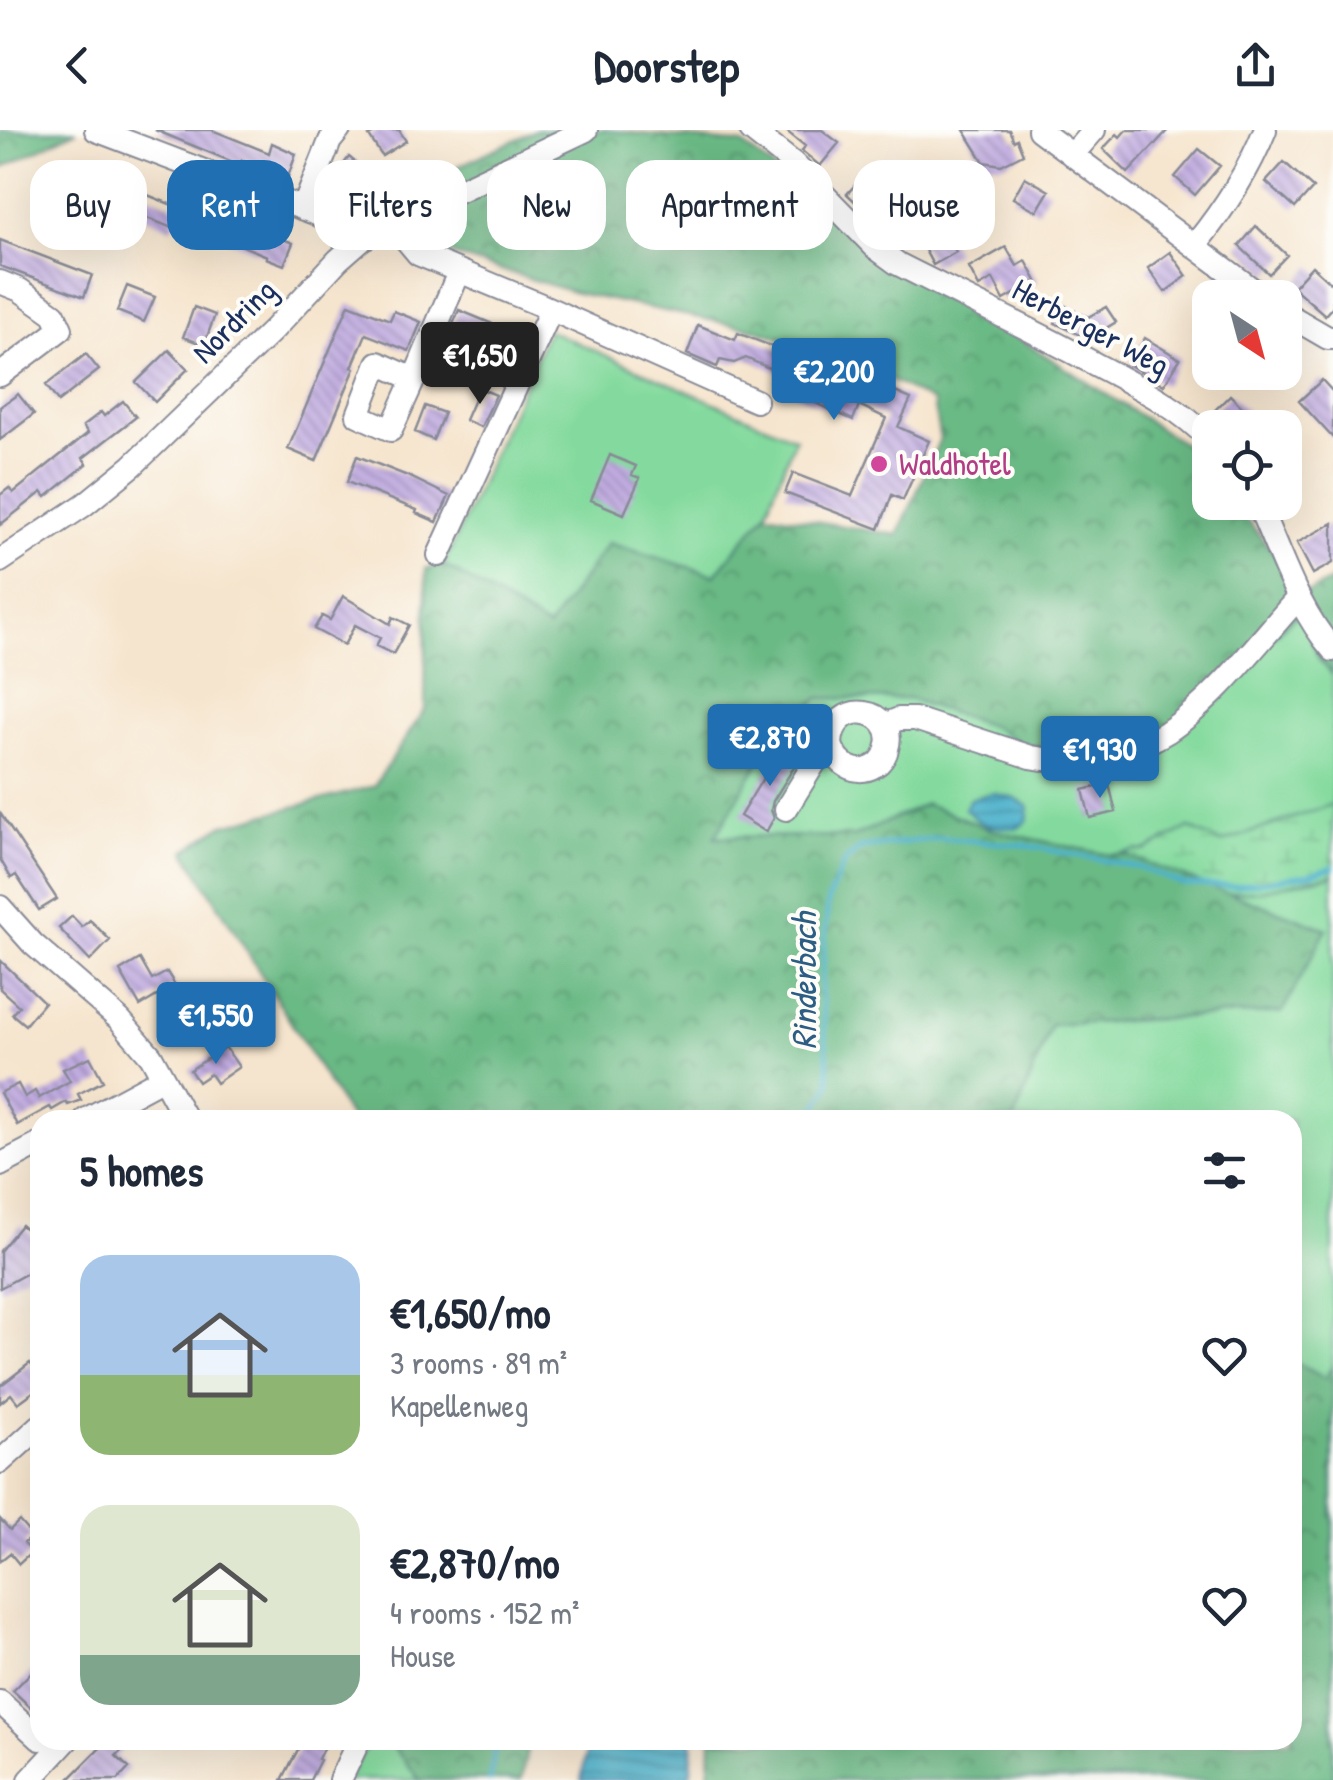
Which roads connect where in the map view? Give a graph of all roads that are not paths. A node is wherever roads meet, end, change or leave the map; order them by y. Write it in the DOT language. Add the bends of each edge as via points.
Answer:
graph roads {
  1 [pos="96,130"];
  2 [pos="339,130"];
  3 [pos="586,130"];
  4 [pos="751,130"];
  5 [pos="1038,130"];
  6 [pos="1094,130"];
  7 [pos="1265,130"];
  8 [pos="1072,154"];
  9 [pos="467,187"];
  10 [pos="304,209"];
  11 [pos="314,213"];
  12 [pos="1195,246"];
  13 [pos="349,250"];
  14 [pos="414,250"];
  15 [pos="459,272"];
  16 [pos="1240,280"];
  17 [pos="0,282"];
  18 [pos="551,310"];
  19 [pos="1302,323"];
  20 [pos="1333,338"];
  21 [pos="0,375"];
  22 [pos="414,378"];
  23 [pos="756,401"];
  24 [pos="1192,423"];
  25 [pos="1265,520"];
  26 [pos="440,555"];
  27 [pos="0,561"];
  28 [pos="1298,598"];
  29 [pos="1333,650"];
  30 [pos="884,724"];
  31 [pos="830,744"];
  32 [pos="786,809"];
  33 [pos="0,907"];
  34 [pos="163,1078"];
  35 [pos="104,1110"];
  36 [pos="181,1110"];
  37 [pos="30,1149"];
  38 [pos="0,1165"];
  39 [pos="30,1435"];
  40 [pos="0,1462"];
  41 [pos="0,1702"];
  42 [pos="30,1726"];
  43 [pos="47,1750"];
  44 [pos="356,1750"];
  45 [pos="30,1780"];
  46 [pos="340,1780"];
  1 -- 10 [label="street"];
  2 -- 10 [label="street"];
  3 -- 9 [label="street, Nordring"];
  4 -- 24 [label="street, Herberger Weg" via="898,264 1075,352"];
  5 -- 8 [label="street"];
  6 -- 8 [label="street"];
  7 -- 12 [label="street" via="1252,162"];
  8 -- 12 [label="street"];
  10 -- 11 [label="street"];
  12 -- 16 [label="street"];
  13 -- 27 [label="street, Nordring" via="132,466"];
  14 -- 15 [label="street"];
  15 -- 18 [label="street"];
  15 -- 22 [label="street"];
  17 -- 21 [label="street" via="54,314 61,329"];
  18 -- 23 [label="street"];
  18 -- 26 [label="street"];
  19 -- 20 [label="street"];
  25 -- 28 [label="street"];
  28 -- 29 [label="street"];
  28 -- 30 [label="street" via="1186,717 1121,752 1051,761 915,718"];
  30 -- 31 [label="street" via="854,712 833,728"];
  30 -- 31 [label="street" via="888,746 867,769 844,766"];
  31 -- 32 [label="street"];
  33 -- 34 [label="street" via="120,1020"];
  34 -- 35 [label="street"];
  34 -- 36 [label="street"];
  37 -- 38 [label="street"];
  39 -- 40 [label="street"];
  41 -- 42 [label="street"];
  43 -- 45 [label="street"];
  44 -- 46 [label="street"];
}
